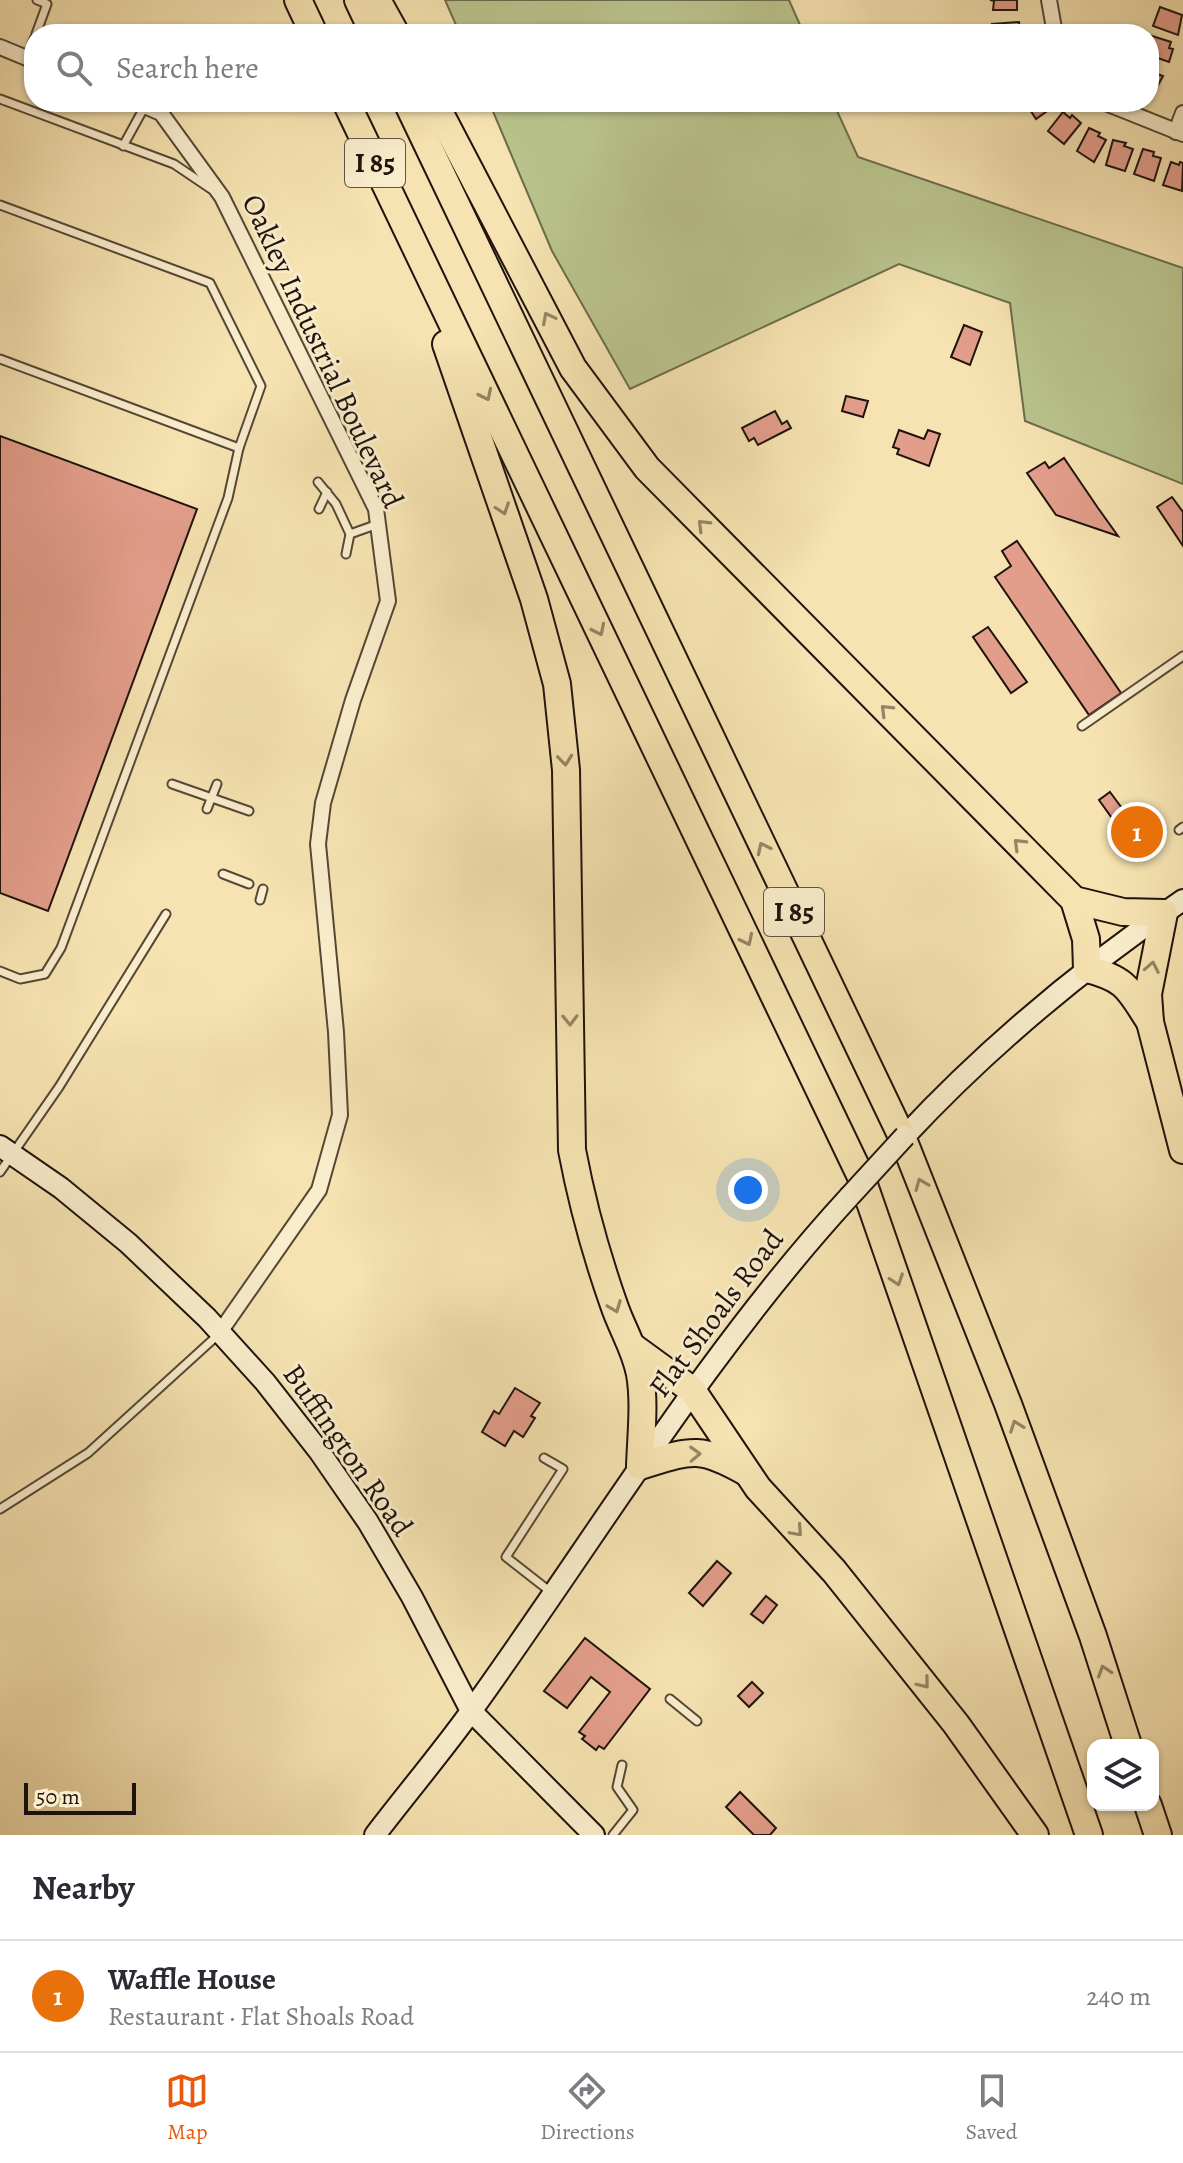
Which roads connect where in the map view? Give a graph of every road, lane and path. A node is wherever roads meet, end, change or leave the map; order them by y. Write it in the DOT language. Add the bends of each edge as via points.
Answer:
graph roads {
  1 [pos="37,0"];
  2 [pos="298,0"];
  3 [pos="358,0"];
  4 [pos="377,0"];
  5 [pos="1049,0"];
  6 [pos="40,24"];
  7 [pos="309,24"];
  8 [pos="369,24"];
  9 [pos="390,24"];
  10 [pos="1053,24"];
  11 [pos="0,47"];
  12 [pos="24,57"];
  13 [pos="0,99"];
  14 [pos="24,108"];
  15 [pos="34,112"];
  16 [pos="137,112"];
  17 [pos="159,112"];
  18 [pos="351,112"];
  19 [pos="412,112"];
  20 [pos="439,112"];
  21 [pos="1128,112"];
  22 [pos="1183,113"];
  23 [pos="1180,133"];
  24 [pos="123,146"];
  25 [pos="222,197"];
  26 [pos="0,205"];
  27 [pos="404,224"];
  28 [pos="0,359"];
  29 [pos="239,448"];
  30 [pos="318,482"];
  31 [pos="327,492"];
  32 [pos="319,509"];
  33 [pos="378,524"];
  34 [pos="350,534"];
  35 [pos="346,554"];
  36 [pos="1183,656"];
  37 [pos="1082,726"];
  38 [pos="172,784"];
  39 [pos="217,784"];
  40 [pos="211,798"];
  41 [pos="207,809"];
  42 [pos="249,811"];
  43 [pos="223,874"];
  44 [pos="249,884"];
  45 [pos="263,889"];
  46 [pos="260,900"];
  47 [pos="1074,900"];
  48 [pos="1174,906"];
  49 [pos="166,914"];
  50 [pos="1087,969"];
  51 [pos="0,971"];
  52 [pos="1150,1022"];
  53 [pos="6,1150"];
  54 [pos="1183,1150"];
  55 [pos="0,1172"];
  56 [pos="220,1332"];
  57 [pos="633,1347"];
  58 [pos="692,1390"];
  59 [pos="544,1458"];
  60 [pos="640,1466"];
  61 [pos="746,1472"];
  62 [pos="0,1509"];
  63 [pos="552,1593"];
  64 [pos="670,1699"];
  65 [pos="471,1711"];
  66 [pos="697,1721"];
  67 [pos="1126,1739"];
  68 [pos="622,1765"];
  69 [pos="1150,1811"];
  70 [pos="375,1835"];
  71 [pos="594,1835"];
  72 [pos="613,1835"];
  73 [pos="1035,1835"];
  74 [pos="1089,1835"];
  75 [pos="1158,1835"];
  1 -- 6 [label="lane" via="47,4"];
  2 -- 7 [label="highway"];
  3 -- 8 [label="highway"];
  4 -- 9 [label="highway"];
  5 -- 10 [label="street"];
  11 -- 12 [label="street"];
  13 -- 14 [label="lane"];
  15 -- 24 [label="lane"];
  16 -- 24 [label="lane"];
  17 -- 25 [label="street, Oakley Industrial Boulevard"];
  18 -- 27 [label="highway, I 85"];
  67 -- 19 [label="highway, I 85, one-way" via="1008,1404 903,1139"];
  47 -- 20 [label="highway, one-way" via="647,468 573,368"];
  21 -- 23 [label="street"];
  22 -- 23 [label="street"];
  24 -- 25 [label="lane" via="174,164"];
  25 -- 33 [label="street, Oakley Industrial Boulevard" via="376,509"];
  26 -- 29 [label="lane" via="210,283 261,386"];
  27 -- 57 [label="highway, one-way" via="534,599 557,684 566,770 572,1150 594,1248"];
  27 -- 74 [label="highway, I 85, one-way" via="862,1179"];
  28 -- 29 [label="lane"];
  29 -- 51 [label="lane" via="228,498 61,948 45,974 20,979"];
  30 -- 31 [label="lane"];
  31 -- 32 [label="lane"];
  31 -- 34 [label="lane"];
  33 -- 34 [label="lane"];
  33 -- 56 [label="street, Oakley Industrial Boulevard" via="388,601 323,803 318,844 340,1115 319,1190"];
  34 -- 35 [label="lane"];
  36 -- 37 [label="lane"];
  38 -- 40 [label="lane"];
  39 -- 40 [label="lane"];
  40 -- 41 [label="lane"];
  40 -- 42 [label="lane"];
  43 -- 44 [label="lane"];
  45 -- 46 [label="lane"];
  47 -- 48 [label="highway" via="1123,912"];
  47 -- 50 [label="highway" via="1086,939"];
  48 -- 50 [label="street, Flat Shoals Road"];
  52 -- 48 [label="highway, one-way" via="1148,994"];
  49 -- 53 [label="lane" via="68,1074"];
  50 -- 52 [label="highway" via="1125,984"];
  50 -- 58 [label="street, Flat Shoals Road, bridge" via="943,1096 802,1248"];
  52 -- 54 [label="highway"];
  53 -- 55 [label="lane"];
  53 -- 56 [label="street, Buffington Road" via="128,1243"];
  56 -- 62 [label="lane" via="88,1453"];
  56 -- 65 [label="street, Buffington Road" via="312,1442 368,1522"];
  57 -- 58 [label="highway"];
  57 -- 60 [label="highway" via="642,1388"];
  58 -- 60 [label="street, Flat Shoals Road"];
  58 -- 61 [label="highway"];
  59 -- 63 [label="lane" via="563,1469 506,1557"];
  60 -- 61 [label="highway, one-way" via="703,1451"];
  60 -- 63 [label="street, Flat Shoals Road"];
  61 -- 73 [label="highway, one-way" via="834,1571 956,1724"];
  63 -- 65 [label="street, Flat Shoals Road"];
  64 -- 66 [label="lane"];
  65 -- 70 [label="street, Flat Shoals Road"];
  65 -- 71 [label="street, Buffington Road"];
  68 -- 72 [label="lane" via="617,1787 633,1810"];
  69 -- 75 [label="highway"];
}
